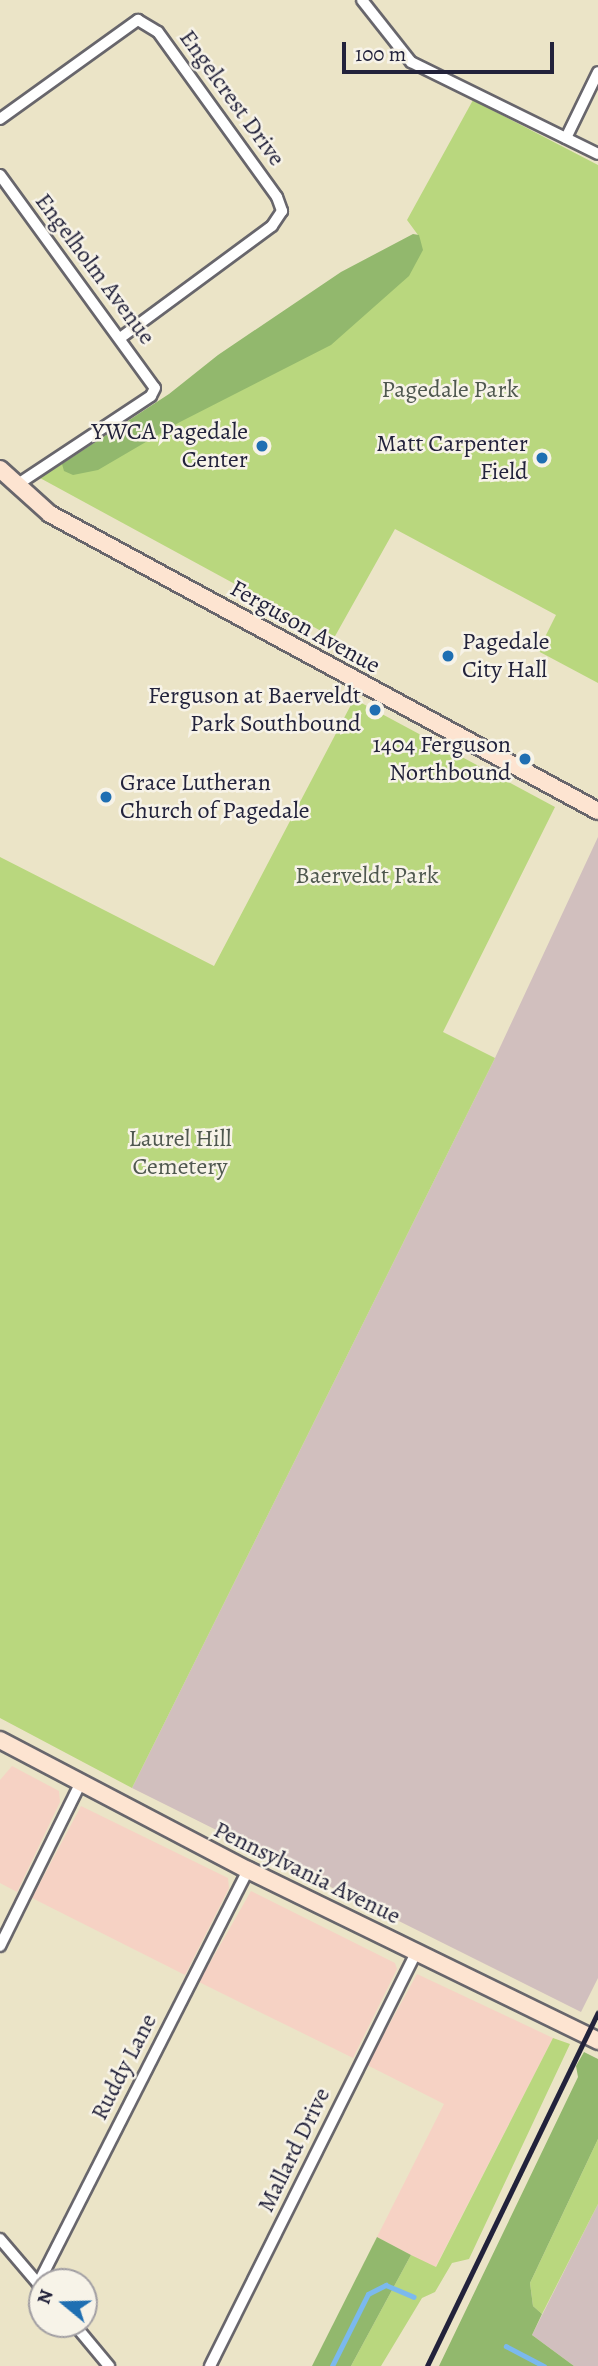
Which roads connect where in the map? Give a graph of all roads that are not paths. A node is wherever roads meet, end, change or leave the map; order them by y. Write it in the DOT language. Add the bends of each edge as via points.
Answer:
graph roads {
  1 [pos="362,0"];
  2 [pos="598,72"];
  3 [pos="0,119"];
  4 [pos="566,138"];
  5 [pos="598,154"];
  6 [pos="0,176"];
  7 [pos="120,338"];
  8 [pos="0,469"];
  9 [pos="15,486"];
  10 [pos="598,811"];
  11 [pos="0,1740"];
  12 [pos="80,1784"];
  13 [pos="248,1870"];
  14 [pos="0,1946"];
  15 [pos="416,1952"];
  16 [pos="598,2041"];
  17 [pos="0,2239"];
  18 [pos="49,2268"];
  19 [pos="28,2272"];
  20 [pos="86,2338"];
  21 [pos="109,2366"];
  22 [pos="210,2366"];
  1 -- 4 [label="street" via="411,62"];
  2 -- 4 [label="street"];
  3 -- 7 [label="street, Engelcrest Drive" via="138,20 158,32 217,107 277,197 282,211 272,226"];
  4 -- 5 [label="street"];
  6 -- 7 [label="street, Engelholm Avenue"];
  7 -- 9 [label="street, Engelholm Avenue" via="155,388 151,396"];
  8 -- 9 [label="street, Ferguson Avenue"];
  9 -- 10 [label="street, Ferguson Avenue" via="50,514"];
  11 -- 12 [label="street, Pennsylvania Avenue"];
  12 -- 13 [label="street, Pennsylvania Avenue"];
  12 -- 14 [label="street"];
  13 -- 15 [label="street, Pennsylvania Avenue"];
  13 -- 18 [label="street, Ruddy Lane"];
  15 -- 16 [label="street, Pennsylvania Avenue"];
  15 -- 22 [label="street, Mallard Drive"];
  17 -- 19 [label="street"];
  20 -- 21 [label="street"];
}
